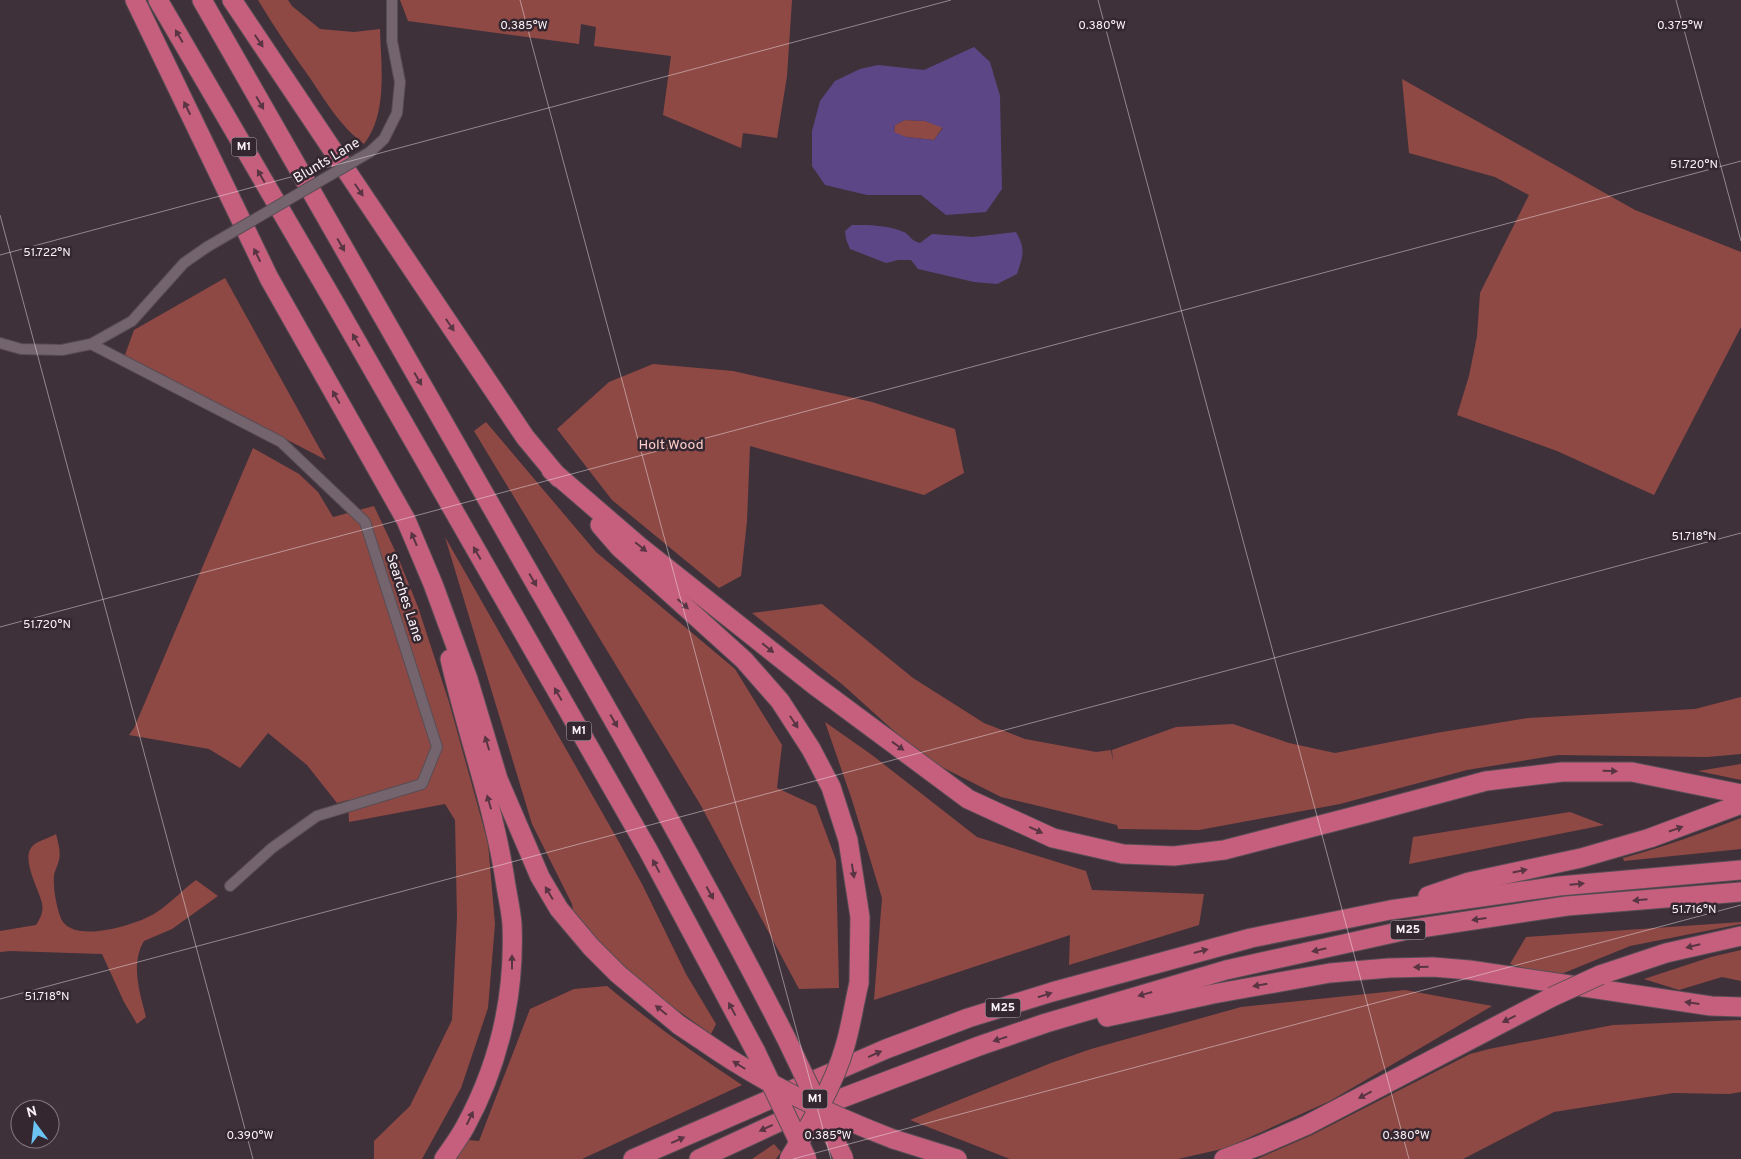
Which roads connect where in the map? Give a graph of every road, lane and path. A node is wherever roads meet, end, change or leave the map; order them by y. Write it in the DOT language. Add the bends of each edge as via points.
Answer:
graph roads {
  1 [pos="135,0"];
  2 [pos="158,0"];
  3 [pos="202,0"];
  4 [pos="232,0"];
  5 [pos="392,0"];
  6 [pos="0,343"];
  7 [pos="90,344"];
  8 [pos="551,470"];
  9 [pos="433,584"];
  10 [pos="1741,794"];
  11 [pos="1741,804"];
  12 [pos="1741,870"];
  13 [pos="230,886"];
  14 [pos="1741,892"];
  15 [pos="1390,910"];
  16 [pos="1741,936"];
  17 [pos="1741,1006"];
  18 [pos="1046,1023"];
  19 [pos="444,1159"];
  20 [pos="633,1159"];
  21 [pos="699,1159"];
  22 [pos="788,1159"];
  23 [pos="807,1159"];
  24 [pos="844,1159"];
  25 [pos="957,1159"];
  26 [pos="1224,1159"];
  9 -- 1 [label="highway, one-way" via="406,520 268,278"];
  23 -- 2 [label="highway, M1, one-way, bridge" via="756,1052 643,842"];
  3 -- 24 [label="highway, M1, one-way, bridge" via="653,787 786,1038"];
  4 -- 8 [label="highway, one-way" via="525,437"];
  5 -- 7 [label="street, Blunts Lane, bridge" via="392,41 400,82 397,113 384,139 370,152 184,263 132,321"];
  6 -- 7 [label="street, Blunts Lane" via="21,350 62,350"];
  7 -- 13 [label="street, Searches Lane" via="281,442 365,522 437,747 422,784 317,816 272,848"];
  8 -- 10 [label="highway, one-way" via="639,546 813,684 968,799 1053,838 1124,854 1174,856 1224,850 1486,781 1562,772 1632,772"];
  8 -- 22 [label="highway, one-way, bridge" via="620,548 744,660 780,701 812,750 831,787 848,840 860,917 859,983 845,1047 810,1124"];
  19 -- 9 [label="highway, one-way" via="465,1129 487,1082 504,1030 512,974 512,922 494,822 457,691"];
  25 -- 9 [label="highway, one-way, bridge" via="824,1112 752,1073 679,1025 591,947 559,909 540,878 498,779 468,680"];
  15 -- 11 [label="highway, M25, one-way" via="1469,882 1624,846"];
  15 -- 12 [label="highway, M25, one-way" via="1559,886"];
  14 -- 18 [label="highway, M25, one-way" via="1567,906 1407,930 1226,970"];
  20 -- 15 [label="highway, M25, one-way" via="886,1049 968,1018 1251,938"];
  16 -- 26 [label="highway, one-way, bridge" via="1666,952 1600,974 1306,1125 1262,1146"];
  17 -- 18 [label="highway, M25, one-way" via="1711,1006 1469,970 1389,968 1330,973 1114,1016"];
  18 -- 21 [label="highway, M25, one-way" via="778,1122"];
}
